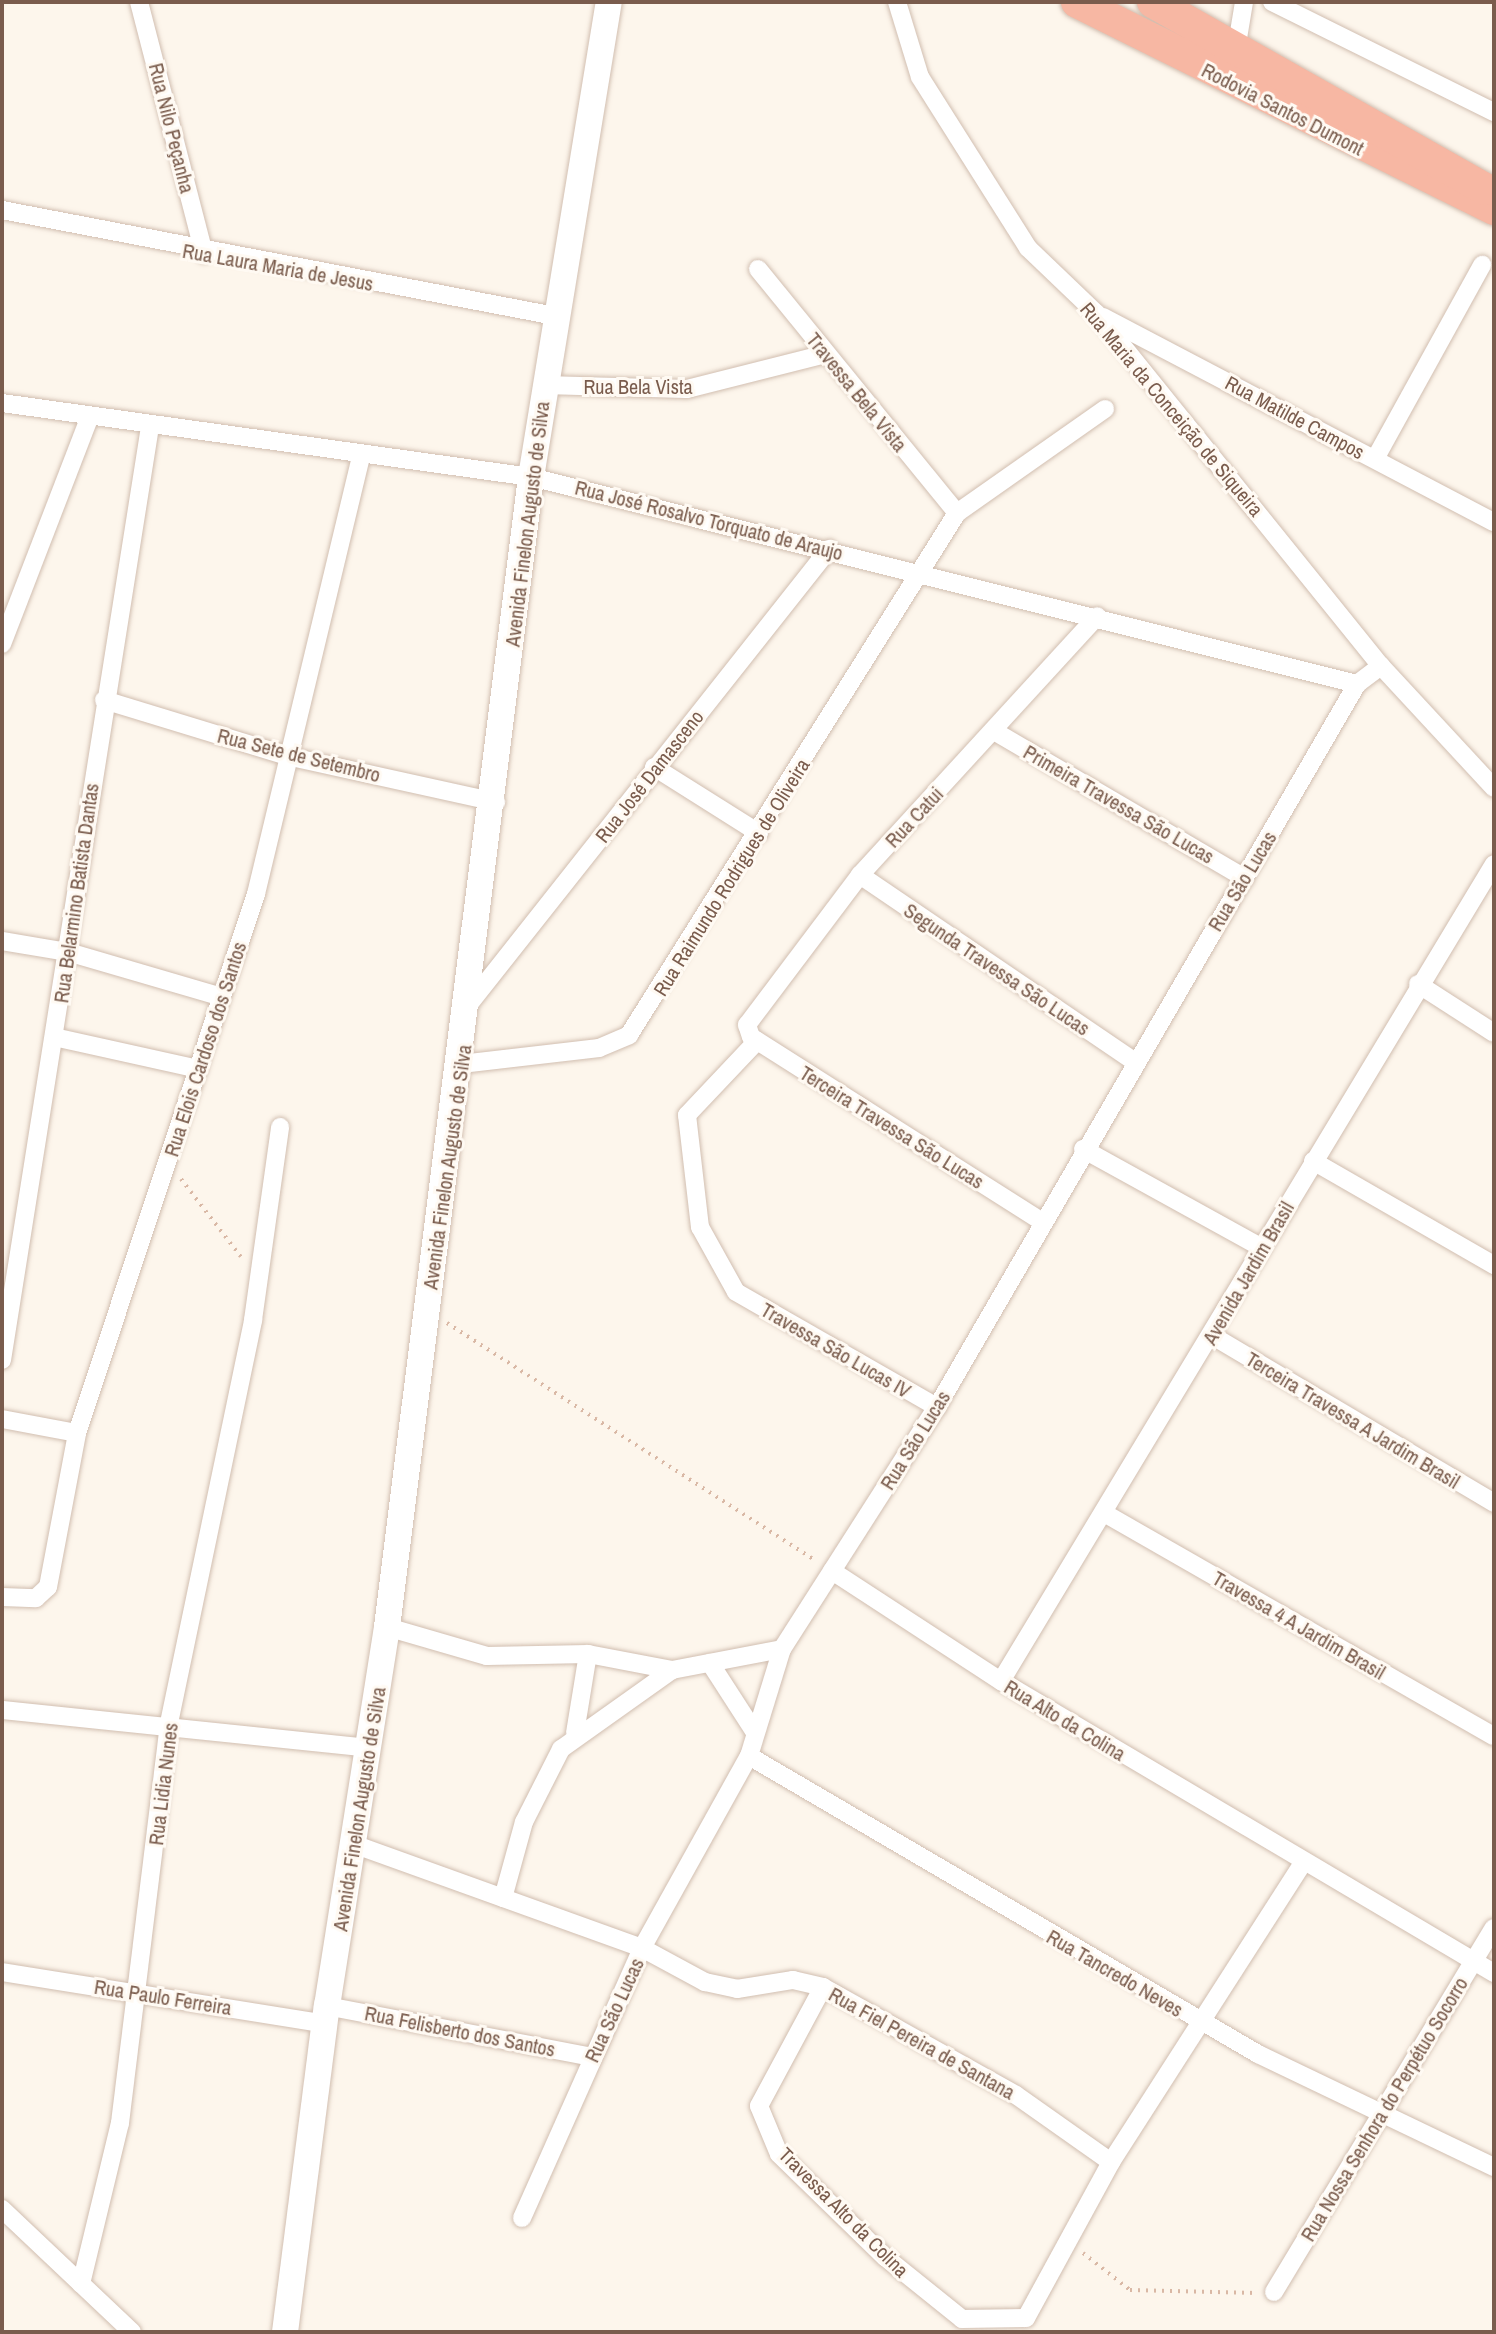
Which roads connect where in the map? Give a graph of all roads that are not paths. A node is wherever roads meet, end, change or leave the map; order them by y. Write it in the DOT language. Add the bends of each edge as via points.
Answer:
graph roads {
  1 [pos="139,2"];
  2 [pos="609,2"];
  3 [pos="897,2"];
  4 [pos="1077,2"];
  5 [pos="1153,2"];
  6 [pos="1244,2"];
  7 [pos="1272,2"];
  8 [pos="1239,46"];
  9 [pos="1225,81"];
  10 [pos="1494,112"];
  11 [pos="1494,195"];
  12 [pos="1494,209"];
  13 [pos="2,210"];
  14 [pos="204,254"];
  15 [pos="1482,265"];
  16 [pos="758,269"];
  17 [pos="1096,313"];
  18 [pos="555,316"];
  19 [pos="825,354"];
  20 [pos="544,385"];
  21 [pos="2,403"];
  22 [pos="1105,409"];
  23 [pos="90,416"];
  24 [pos="150,427"];
  25 [pos="361,456"];
  26 [pos="1375,459"];
  27 [pos="531,477"];
  28 [pos="957,513"];
  29 [pos="1494,522"];
  30 [pos="829,549"];
  31 [pos="922,572"];
  32 [pos="1097,616"];
  33 [pos="2,644"];
  34 [pos="1381,666"];
  35 [pos="1357,684"];
  36 [pos="104,700"];
  37 [pos="994,731"];
  38 [pos="291,757"];
  39 [pos="654,767"];
  40 [pos="1494,788"];
  41 [pos="496,802"];
  42 [pos="759,833"];
  43 [pos="1494,864"];
  44 [pos="860,875"];
  45 [pos="1245,878"];
  46 [pos="2,941"];
  47 [pos="68,952"];
  48 [pos="1418,984"];
  49 [pos="222,997"];
  50 [pos="470,1003"];
  51 [pos="1494,1033"];
  52 [pos="752,1035"];
  53 [pos="54,1037"];
  54 [pos="1135,1062"];
  55 [pos="461,1064"];
  56 [pos="198,1069"];
  57 [pos="280,1127"];
  58 [pos="1083,1149"];
  59 [pos="1313,1161"];
  60 [pos="1041,1221"];
  61 [pos="1262,1248"];
  62 [pos="1494,1265"];
  63 [pos="736,1292"];
  64 [pos="1213,1336"];
  65 [pos="2,1360"];
  66 [pos="937,1407"];
  67 [pos="2,1419"];
  68 [pos="77,1433"];
  69 [pos="1494,1503"];
  70 [pos="1104,1513"];
  71 [pos="832,1571"];
  72 [pos="2,1597"];
  73 [pos="387,1627"];
  74 [pos="782,1649"];
  75 [pos="588,1654"];
  76 [pos="710,1663"];
  77 [pos="672,1670"];
  78 [pos="1001,1681"];
  79 [pos="2,1710"];
  80 [pos="169,1723"];
  81 [pos="754,1731"];
  82 [pos="575,1733"];
  83 [pos="1494,1736"];
  84 [pos="367,1748"];
  85 [pos="749,1756"];
  86 [pos="356,1845"];
  87 [pos="1303,1863"];
  88 [pos="503,1898"];
  89 [pos="1494,1928"];
  90 [pos="642,1948"];
  91 [pos="1473,1960"];
  92 [pos="2,1972"];
  93 [pos="1494,1973"];
  94 [pos="823,1987"];
  95 [pos="140,1992"];
  96 [pos="326,2015"];
  97 [pos="1204,2024"];
  98 [pos="593,2057"];
  99 [pos="1381,2118"];
  100 [pos="1111,2162"];
  101 [pos="1494,2167"];
  102 [pos="2,2209"];
  103 [pos="522,2218"];
  104 [pos="81,2284"];
  105 [pos="1274,2292"];
  106 [pos="132,2332"];
  107 [pos="285,2332"];
  1 -- 14 [label="street, Rua Nilo Peçanha"];
  2 -- 18 [label="street, Avenida Finelon Augusto de Silva"];
  3 -- 17 [label="street, Rua Maria da Conceição de Siqueira" via="920,77 1028,248"];
  4 -- 9 [label="highway, Rodovia Santos Dumont"];
  5 -- 8 [label="highway, Rodovia Santos Dumont"];
  6 -- 8 [label="street"];
  7 -- 10 [label="street"];
  8 -- 9 [label="street"];
  8 -- 11 [label="highway, Rodovia Santos Dumont"];
  9 -- 12 [label="highway, Rodovia Santos Dumont"];
  13 -- 14 [label="street, Rua Laura Maria de Jesus"];
  14 -- 18 [label="street, Rua Laura Maria de Jesus"];
  15 -- 26 [label="street"];
  16 -- 19 [label="street, Travessa Bela Vista"];
  17 -- 26 [label="street, Rua Matilde Campos"];
  17 -- 34 [label="street, Rua Maria da Conceição de Siqueira"];
  18 -- 20 [label="street, Avenida Finelon Augusto de Silva"];
  19 -- 20 [label="street, Rua Bela Vista" via="687,389"];
  19 -- 28 [label="street, Travessa Bela Vista"];
  20 -- 27 [label="street, Avenida Finelon Augusto de Silva"];
  21 -- 23 [label="street, Rua José Rosalvo Torquato de Araujo"];
  22 -- 28 [label="street"];
  23 -- 24 [label="street, Rua José Rosalvo Torquato de Araujo"];
  23 -- 33 [label="street"];
  24 -- 25 [label="street, Rua José Rosalvo Torquato de Araujo"];
  24 -- 36 [label="street, Rua Belarmino Batista Dantas"];
  25 -- 27 [label="street, Rua José Rosalvo Torquato de Araujo"];
  25 -- 38 [label="street, Rua Elois Cardoso dos Santos"];
  26 -- 29 [label="street, Rua Matilde Campos"];
  27 -- 30 [label="street, Rua José Rosalvo Torquato de Araujo"];
  27 -- 41 [label="street, Avenida Finelon Augusto de Silva"];
  28 -- 31 [label="street, Rua Raimundo Rodrigues de Oliveira"];
  30 -- 31 [label="street, Rua José Rosalvo Torquato de Araujo"];
  30 -- 39 [label="street, Rua José Damasceno"];
  31 -- 32 [label="street, Rua José Rosalvo Torquato de Araujo"];
  31 -- 42 [label="street, Rua Raimundo Rodrigues de Oliveira"];
  32 -- 35 [label="street, Rua José Rosalvo Torquato de Araujo"];
  32 -- 37 [label="street, Rua Catui"];
  34 -- 35 [label="street"];
  34 -- 40 [label="street, Rua Maria da Conceição de Siqueira"];
  35 -- 45 [label="street, Rua São Lucas"];
  36 -- 38 [label="street, Rua Sete de Setembro"];
  36 -- 47 [label="street, Rua Belarmino Batista Dantas"];
  37 -- 44 [label="street, Rua Catui"];
  37 -- 45 [label="street, Primeira Travessa São Lucas"];
  38 -- 41 [label="street, Rua Sete de Setembro"];
  38 -- 49 [label="street, Rua Elois Cardoso dos Santos"];
  39 -- 42 [label="street"];
  39 -- 50 [label="street, Rua José Damasceno"];
  41 -- 50 [label="street, Avenida Finelon Augusto de Silva"];
  42 -- 55 [label="street, Rua Raimundo Rodrigues de Oliveira" via="629,1035 599,1048"];
  43 -- 48 [label="street, Avenida Jardim Brasil"];
  44 -- 52 [label="street, Rua Catui"];
  44 -- 54 [label="street, Segunda Travessa São Lucas"];
  45 -- 54 [label="street, Rua São Lucas"];
  46 -- 47 [label="street"];
  47 -- 49 [label="street"];
  47 -- 53 [label="street, Rua Belarmino Batista Dantas"];
  48 -- 51 [label="street"];
  48 -- 59 [label="street, Avenida Jardim Brasil"];
  49 -- 56 [label="street, Rua Elois Cardoso dos Santos"];
  50 -- 55 [label="street, Avenida Finelon Augusto de Silva"];
  52 -- 60 [label="street, Terceira Travessa São Lucas"];
  52 -- 63 [label="street, Rua Catui" via="687,1115 700,1227"];
  53 -- 56 [label="street"];
  53 -- 65 [label="street, Rua Belarmino Batista Dantas"];
  54 -- 58 [label="street, Rua São Lucas"];
  55 -- 73 [label="street, Avenida Finelon Augusto de Silva"];
  56 -- 68 [label="street, Rua Elois Cardoso dos Santos"];
  57 -- 80 [label="street, Rua Lidia Nunes" via="217,1515"];
  58 -- 60 [label="street, Rua São Lucas"];
  58 -- 61 [label="street"];
  59 -- 61 [label="street, Avenida Jardim Brasil"];
  59 -- 62 [label="street"];
  60 -- 66 [label="street, Rua São Lucas"];
  61 -- 64 [label="street, Avenida Jardim Brasil"];
  63 -- 66 [label="street, Travessa São Lucas IV"];
  64 -- 69 [label="street, Terceira Travessa A Jardim Brasil"];
  64 -- 70 [label="street, Avenida Jardim Brasil"];
  66 -- 71 [label="street, Rua São Lucas"];
  67 -- 68 [label="street"];
  68 -- 72 [label="street, Rua Elois Cardoso dos Santos" via="46,1591"];
  70 -- 78 [label="street, Avenida Jardim Brasil"];
  70 -- 83 [label="street, Travessa 4 A Jardim Brasil"];
  71 -- 74 [label="street, Rua São Lucas"];
  71 -- 78 [label="street, Rua Alto da Colina"];
  73 -- 75 [label="street" via="487,1656"];
  73 -- 84 [label="street, Avenida Finelon Augusto de Silva"];
  74 -- 76 [label="street"];
  74 -- 81 [label="street, Rua São Lucas"];
  75 -- 77 [label="street"];
  75 -- 82 [label="street"];
  76 -- 77 [label="street"];
  76 -- 81 [label="street"];
  77 -- 82 [label="street"];
  78 -- 87 [label="street, Rua Alto da Colina"];
  79 -- 80 [label="street"];
  80 -- 84 [label="street"];
  80 -- 95 [label="street, Rua Lidia Nunes"];
  81 -- 85 [label="street, Rua São Lucas"];
  82 -- 88 [label="street" via="548,1767 524,1822"];
  84 -- 86 [label="street, Avenida Finelon Augusto de Silva"];
  85 -- 90 [label="street, Rua São Lucas"];
  85 -- 97 [label="street, Rua Tancredo Neves"];
  86 -- 88 [label="street, Rua Fiel Pereira de Santana"];
  86 -- 96 [label="street, Avenida Finelon Augusto de Silva"];
  87 -- 91 [label="street, Rua Alto da Colina"];
  87 -- 97 [label="street"];
  88 -- 90 [label="street, Rua Fiel Pereira de Santana"];
  89 -- 91 [label="street, Rua Nossa Senhora do Perpétuo Socorro"];
  90 -- 94 [label="street, Rua Fiel Pereira de Santana" via="721,1987 793,1980"];
  90 -- 98 [label="street, Rua São Lucas"];
  91 -- 93 [label="street, Rua Alto da Colina"];
  91 -- 99 [label="street, Rua Nossa Senhora do Perpétuo Socorro"];
  92 -- 95 [label="street, Rua Paulo Ferreira"];
  94 -- 100 [label="street, Rua Fiel Pereira de Santana" via="1016,2095"];
  94 -- 100 [label="street, Travessa Alto da Colina" via="759,2106 779,2154 885,2257 962,2319 1026,2318"];
  95 -- 96 [label="street, Rua Paulo Ferreira"];
  95 -- 104 [label="street, Rua Lidia Nunes" via="120,2123"];
  96 -- 98 [label="street, Rua Felisberto dos Santos"];
  96 -- 107 [label="street, Avenida Finelon Augusto de Silva"];
  97 -- 99 [label="street, Rua Tancredo Neves"];
  97 -- 100 [label="street"];
  98 -- 103 [label="street, Rua São Lucas"];
  99 -- 101 [label="street, Rua Tancredo Neves"];
  99 -- 105 [label="street, Rua Nossa Senhora do Perpétuo Socorro"];
  102 -- 104 [label="street"];
  104 -- 106 [label="street"];
}
